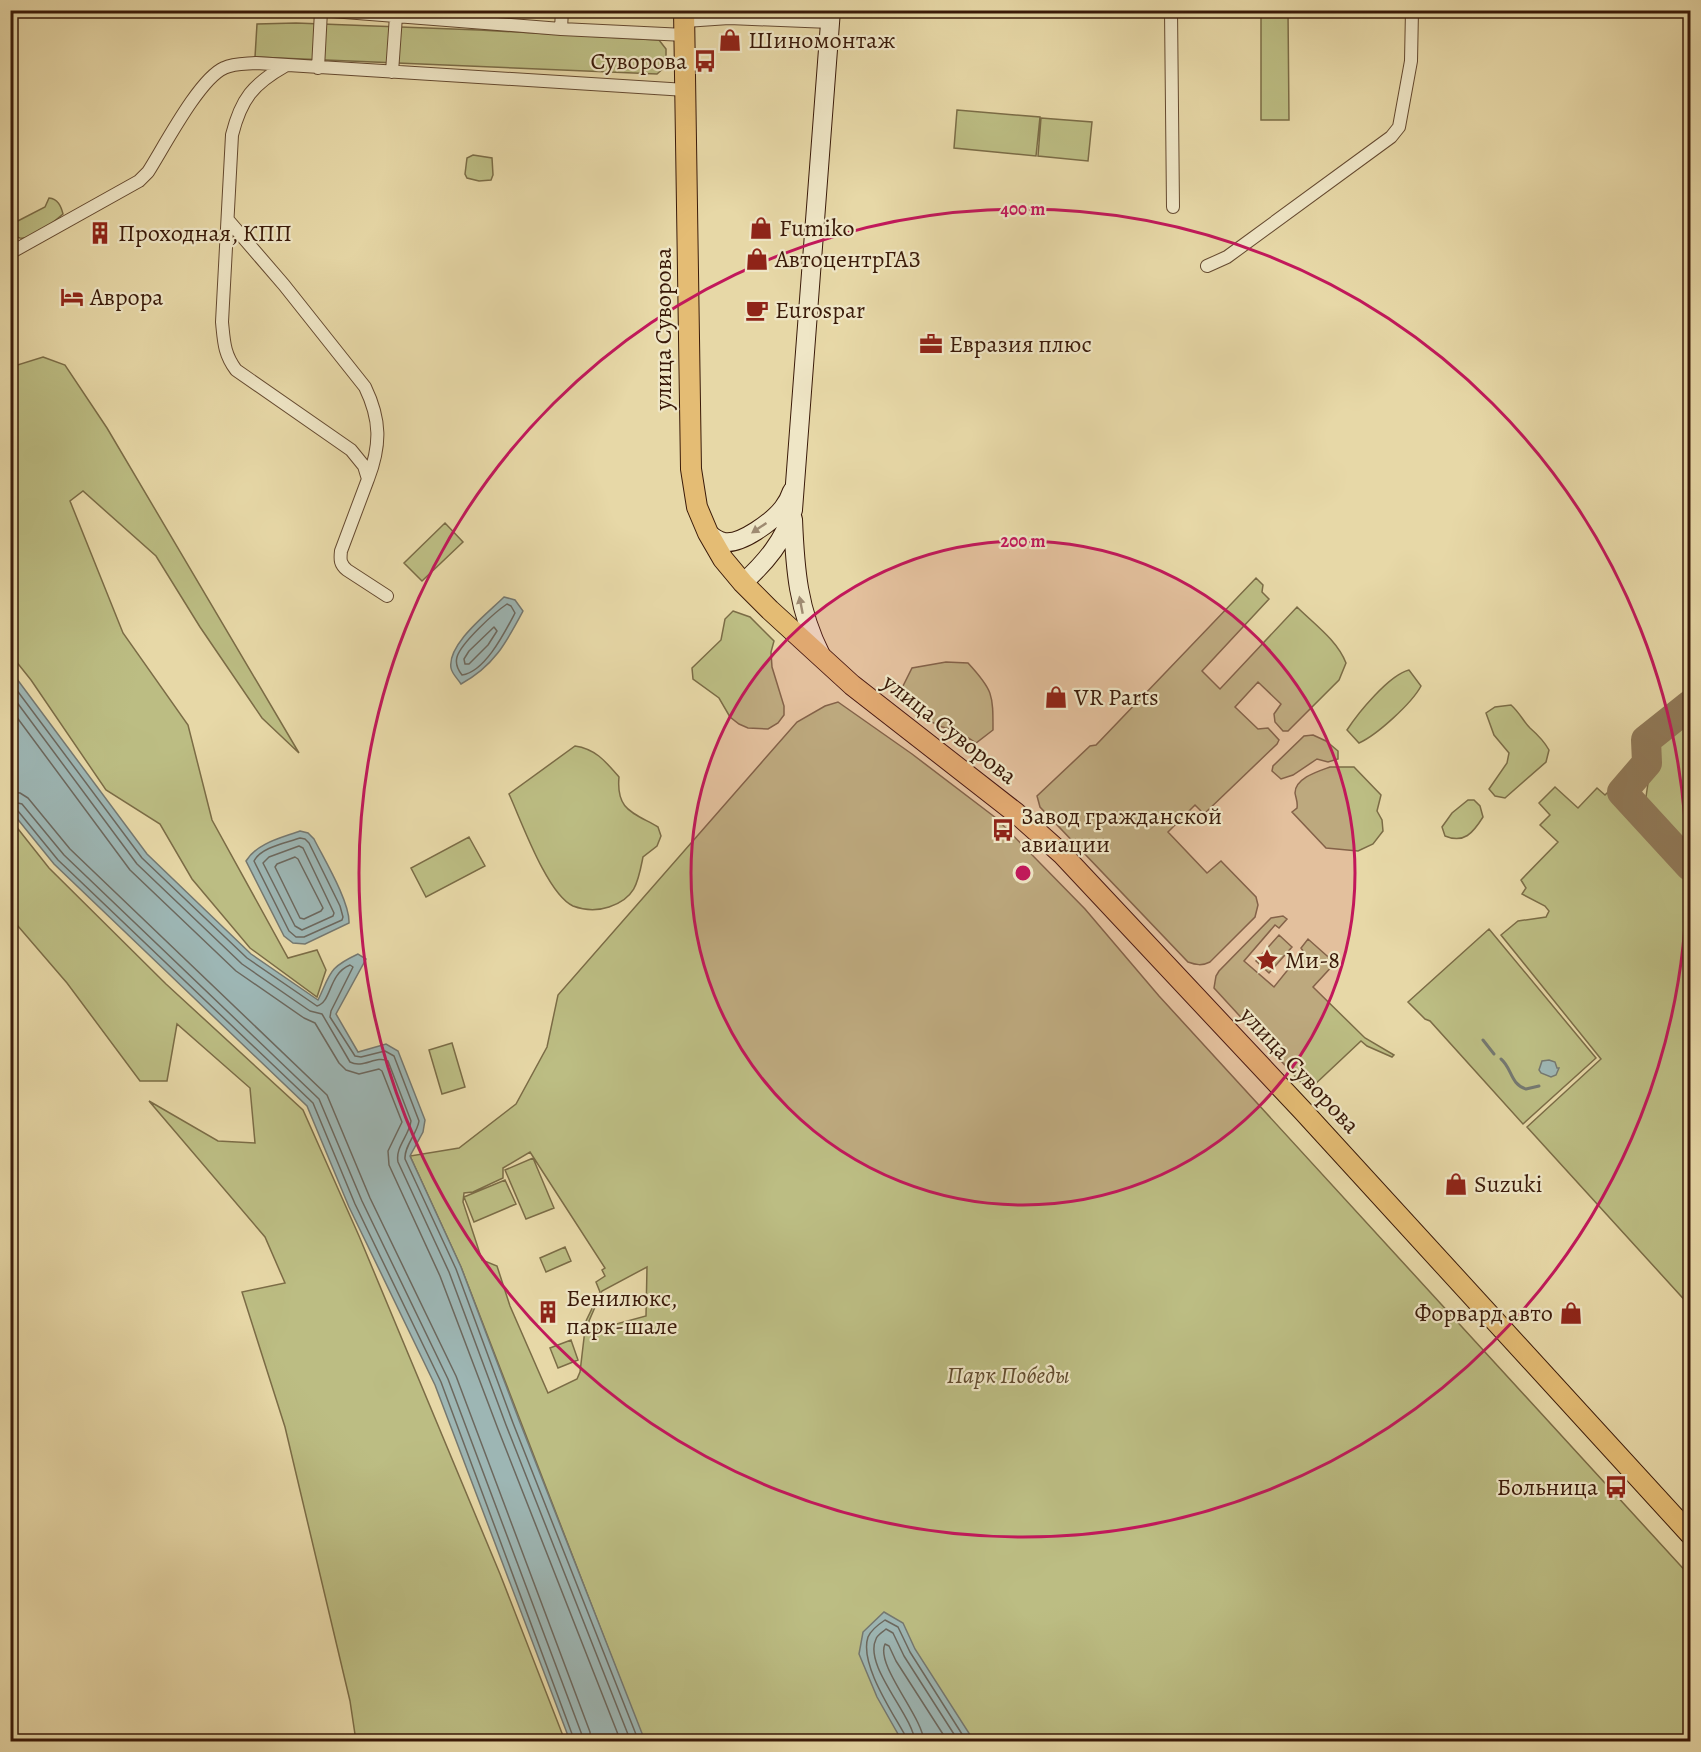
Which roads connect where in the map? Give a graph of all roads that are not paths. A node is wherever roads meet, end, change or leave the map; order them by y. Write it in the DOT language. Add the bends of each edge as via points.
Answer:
graph roads {
  1 [pos="562,10"];
  2 [pos="1171,10"];
  3 [pos="1412,10"];
  4 [pos="320,11"];
  5 [pos="425,14"];
  6 [pos="396,16"];
  7 [pos="831,16"];
  8 [pos="685,22"];
  9 [pos="561,29"];
  10 [pos="286,66"];
  11 [pos="318,68"];
  12 [pos="393,72"];
  13 [pos="686,90"];
  14 [pos="1173,207"];
  15 [pos="228,220"];
  16 [pos="10,253"];
  17 [pos="1207,266"];
  18 [pos="368,479"];
  19 [pos="795,484"];
  20 [pos="793,510"];
  21 [pos="708,533"];
  22 [pos="743,583"];
  23 [pos="387,596"];
  24 [pos="823,659"];
  25 [pos="1690,1534"];
  1 -- 9 [label="street"];
  2 -- 14 [label="street"];
  3 -- 17 [label="street" via="1412,61 1399,127 1227,257"];
  4 -- 6 [label="street"];
  4 -- 11 [label="street"];
  5 -- 6 [label="street"];
  5 -- 9 [label="street"];
  6 -- 12 [label="street"];
  7 -- 8 [label="street"];
  7 -- 19 [label="main road"];
  8 -- 9 [label="street"];
  8 -- 13 [label="main road, улица Суворова"];
  10 -- 11 [label="street"];
  10 -- 15 [label="street" via="264,78 237,115 232,135"];
  10 -- 16 [label="street" via="236,64 216,73 139,181"];
  11 -- 12 [label="street"];
  12 -- 13 [label="street"];
  13 -- 21 [label="main road, улица Суворова" via="690,443 693,490"];
  15 -- 18 [label="street" via="365,387 378,426"];
  15 -- 18 [label="street" via="222,322 227,358 236,370 351,450 364,466"];
  18 -- 23 [label="street" via="340,559 347,570"];
  19 -- 20 [label="main road"];
  19 -- 21 [label="main road, one-way" via="783,509 751,534 725,543"];
  20 -- 22 [label="main road" via="789,525 771,554"];
  24 -- 20 [label="main road, one-way" via="803,614 796,578"];
  21 -- 22 [label="main road, улица Суворова"];
  22 -- 24 [label="main road, улица Суворова"];
  24 -- 25 [label="main road, улица Суворова" via="1062,854"];
}
